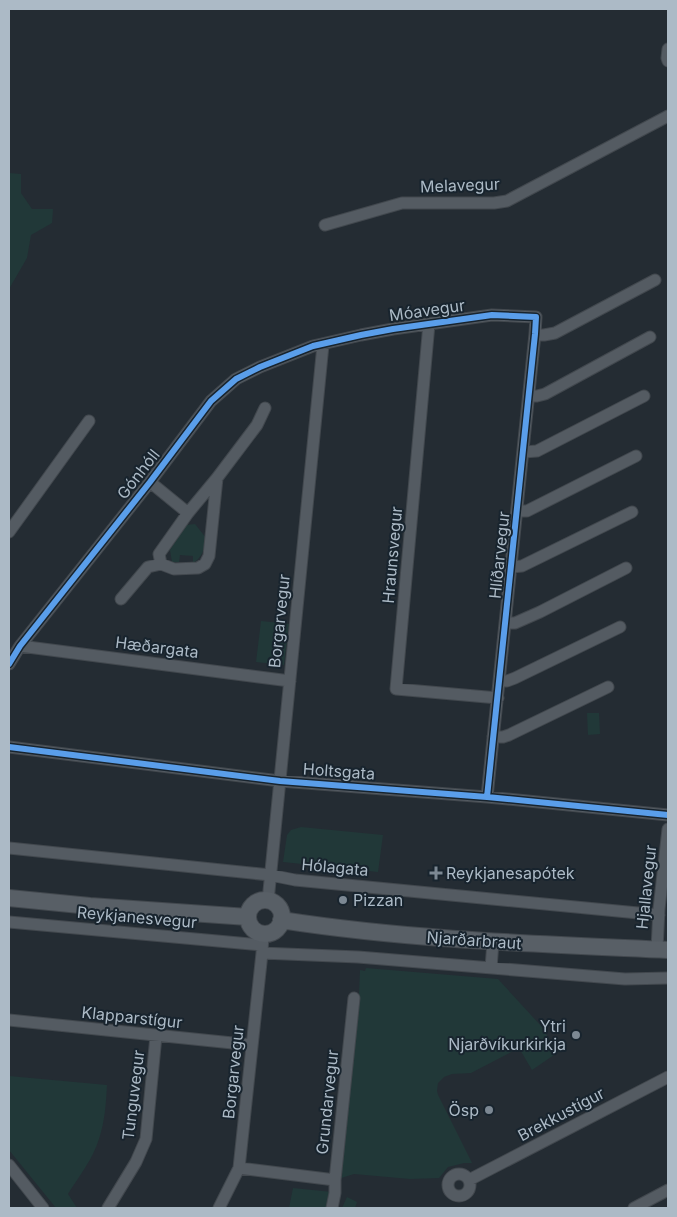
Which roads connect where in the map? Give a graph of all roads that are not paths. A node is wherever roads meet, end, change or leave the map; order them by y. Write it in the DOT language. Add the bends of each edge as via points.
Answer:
graph roads {
  1 [pos="668,49"];
  2 [pos="668,61"];
  3 [pos="668,116"];
  4 [pos="325,225"];
  5 [pos="655,280"];
  6 [pos="536,317"];
  7 [pos="430,324"];
  8 [pos="535,334"];
  9 [pos="650,337"];
  10 [pos="324,345"];
  11 [pos="529,396"];
  12 [pos="644,396"];
  13 [pos="265,408"];
  14 [pos="89,421"];
  15 [pos="524,452"];
  16 [pos="636,456"];
  17 [pos="217,478"];
  18 [pos="150,482"];
  19 [pos="518,511"];
  20 [pos="632,512"];
  21 [pos="188,513"];
  22 [pos="9,532"];
  23 [pos="161,564"];
  24 [pos="512,566"];
  25 [pos="626,568"];
  26 [pos="121,599"];
  27 [pos="506,623"];
  28 [pos="620,627"];
  29 [pos="20,646"];
  30 [pos="9,664"];
  31 [pos="290,681"];
  32 [pos="499,681"];
  33 [pos="608,687"];
  34 [pos="498,698"];
  35 [pos="493,736"];
  36 [pos="9,747"];
  37 [pos="280,781"];
  38 [pos="487,797"];
  39 [pos="668,815"];
  40 [pos="668,829"];
  41 [pos="9,848"];
  42 [pos="270,875"];
  43 [pos="9,898"];
  44 [pos="268,900"];
  45 [pos="659,915"];
  46 [pos="248,917"];
  47 [pos="282,920"];
  48 [pos="9,922"];
  49 [pos="492,942"];
  50 [pos="262,944"];
  51 [pos="662,949"];
  52 [pos="491,968"];
  53 [pos="668,978"];
  54 [pos="354,998"];
  55 [pos="9,1020"];
  56 [pos="156,1036"];
  57 [pos="252,1045"];
  58 [pos="668,1077"];
  59 [pos="9,1165"];
  60 [pos="239,1168"];
  61 [pos="335,1180"];
  62 [pos="469,1180"];
  63 [pos="668,1190"];
  64 [pos="43,1208"];
  65 [pos="108,1208"];
  66 [pos="220,1208"];
  67 [pos="332,1208"];
  68 [pos="634,1208"];
  1 -- 2 [label="street"];
  3 -- 4 [label="street, Melavegur" via="507,201 402,203"];
  5 -- 8 [label="street" via="555,333"];
  6 -- 7 [label="street, Móavegur" via="492,315"];
  6 -- 8 [label="street, Hlíðarvegur"];
  7 -- 10 [label="street, Móavegur"];
  7 -- 34 [label="street, Hraunsvegur" via="396,689"];
  8 -- 11 [label="street, Hlíðarvegur"];
  9 -- 11 [label="street" via="545,394"];
  10 -- 18 [label="street, Gónhóll" via="313,346 236,379 211,401"];
  10 -- 31 [label="street, Borgarvegur"];
  11 -- 15 [label="street, Hlíðarvegur"];
  12 -- 15 [label="street" via="537,451"];
  13 -- 17 [label="street" via="257,425"];
  14 -- 22 [label="street"];
  15 -- 19 [label="street, Hlíðarvegur"];
  16 -- 19 [label="street, Hlíðarvegur" via="527,511"];
  17 -- 21 [label="street"];
  17 -- 23 [label="street" via="208,560 194,569 174,570"];
  18 -- 21 [label="street, Gónhóll"];
  18 -- 29 [label="street, Gónhóll"];
  19 -- 24 [label="street, Hlíðarvegur"];
  20 -- 24 [label="street, Hlíðarvegur" via="522,566"];
  21 -- 23 [label="street" via="159,554"];
  23 -- 26 [label="street" via="148,567"];
  24 -- 27 [label="street, Hlíðarvegur"];
  25 -- 27 [label="street, Hlíðarvegur" via="540,612 515,623"];
  27 -- 32 [label="street, Hlíðarvegur"];
  28 -- 32 [label="street" via="516,678"];
  29 -- 30 [label="street, Gónhóll"];
  29 -- 31 [label="street, Hæðargata"];
  31 -- 37 [label="street, Borgarvegur"];
  32 -- 34 [label="street, Hlíðarvegur"];
  33 -- 35 [label="street" via="509,735"];
  34 -- 35 [label="street, Hlíðarvegur"];
  35 -- 38 [label="street, Hlíðarvegur"];
  36 -- 37 [label="street, Holtsgata"];
  37 -- 38 [label="street, Holtsgata"];
  37 -- 42 [label="street, Borgarvegur"];
  38 -- 39 [label="street, Holtsgata"];
  40 -- 45 [label="street, Hjallavegur"];
  41 -- 42 [label="street, Hólagata"];
  42 -- 44 [label="street, Borgarvegur"];
  42 -- 45 [label="street, Hólagata"];
  43 -- 46 [label="main road"];
  44 -- 46 [label="main road" via="256,902"];
  44 -- 47 [label="main road" via="277,905"];
  45 -- 51 [label="street, Hjallavegur"];
  46 -- 50 [label="main road"];
  47 -- 49 [label="main road, Njarðarbraut"];
  47 -- 50 [label="main road"];
  48 -- 50 [label="street, Reykjanesvegur"];
  49 -- 51 [label="main road, Njarðarbraut"];
  49 -- 52 [label="street"];
  50 -- 52 [label="street, Reykjanesvegur" via="358,957"];
  50 -- 57 [label="street, Borgarvegur"];
  52 -- 53 [label="street, Reykjanesvegur" via="625,979"];
  54 -- 61 [label="street, Grundarvegur"];
  55 -- 56 [label="street, Klapparstígur"];
  56 -- 57 [label="street, Klapparstígur"];
  56 -- 65 [label="street, Tunguvegur" via="146,1139"];
  57 -- 60 [label="street, Borgarvegur"];
  58 -- 62 [label="street, Brekkustígur"];
  59 -- 64 [label="street"];
  60 -- 61 [label="street"];
  60 -- 66 [label="street, Borgarvegur"];
  61 -- 67 [label="street, Grundarvegur"];
  63 -- 68 [label="street"];
}
